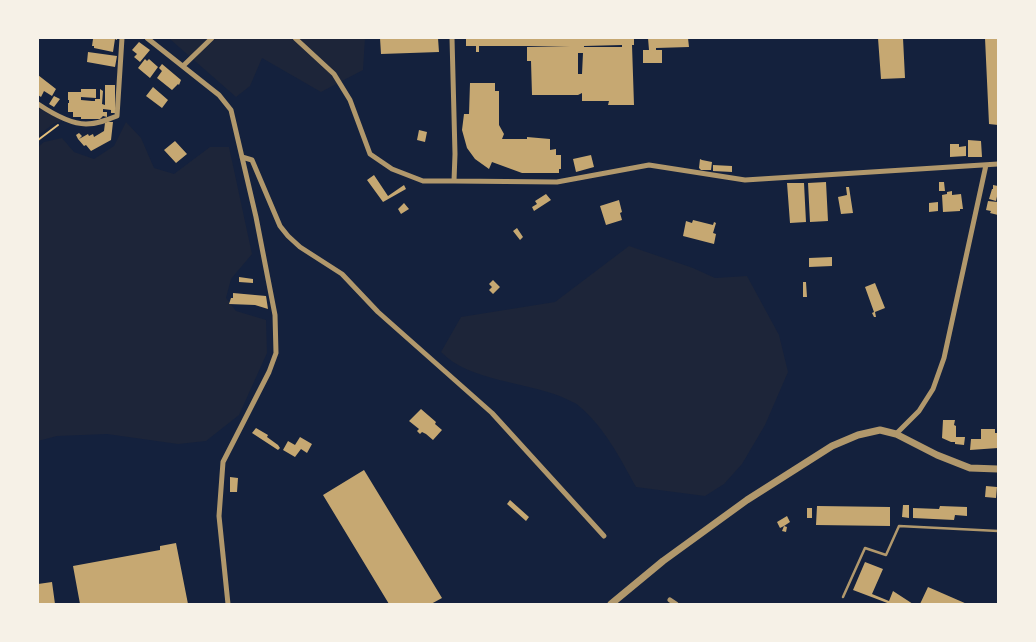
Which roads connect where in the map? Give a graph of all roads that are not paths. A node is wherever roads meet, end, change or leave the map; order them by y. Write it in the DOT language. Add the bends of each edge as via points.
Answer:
graph roads {
  1 [pos="122,38"];
  2 [pos="147,38"];
  3 [pos="212,38"];
  4 [pos="295,38"];
  5 [pos="452,38"];
  6 [pos="183,66"];
  7 [pos="38,104"];
  8 [pos="242,157"];
  9 [pos="998,164"];
  10 [pos="986,165"];
  11 [pos="454,181"];
  12 [pos="896,434"];
  13 [pos="998,469"];
  14 [pos="998,531"];
  15 [pos="604,536"];
  16 [pos="843,597"];
  17 [pos="670,600"];
  18 [pos="228,604"];
  19 [pos="611,604"];
  20 [pos="676,604"];
  1 -- 7 [label="street" via="117,116 84,124"];
  2 -- 6 [label="street"];
  3 -- 6 [label="street"];
  4 -- 11 [label="street" via="334,74 350,100 370,154 392,169 423,181"];
  5 -- 11 [label="street"];
  6 -- 8 [label="street" via="219,95 231,110"];
  8 -- 15 [label="street" via="252,160 280,226 288,236 342,274 378,312 492,413"];
  8 -- 18 [label="street" via="275,314 276,353 223,462 219,516"];
  9 -- 10 [label="street"];
  10 -- 11 [label="street" via="745,180 649,165 557,182"];
  10 -- 12 [label="street" via="944,358 933,389 919,411"];
  12 -- 13 [label="street" via="970,468"];
  12 -- 19 [label="street" via="880,430 858,434 832,446 747,500 663,561"];
  14 -- 16 [label="lane" via="899,526 886,555 866,548"];
  17 -- 20 [label="street"];
}
